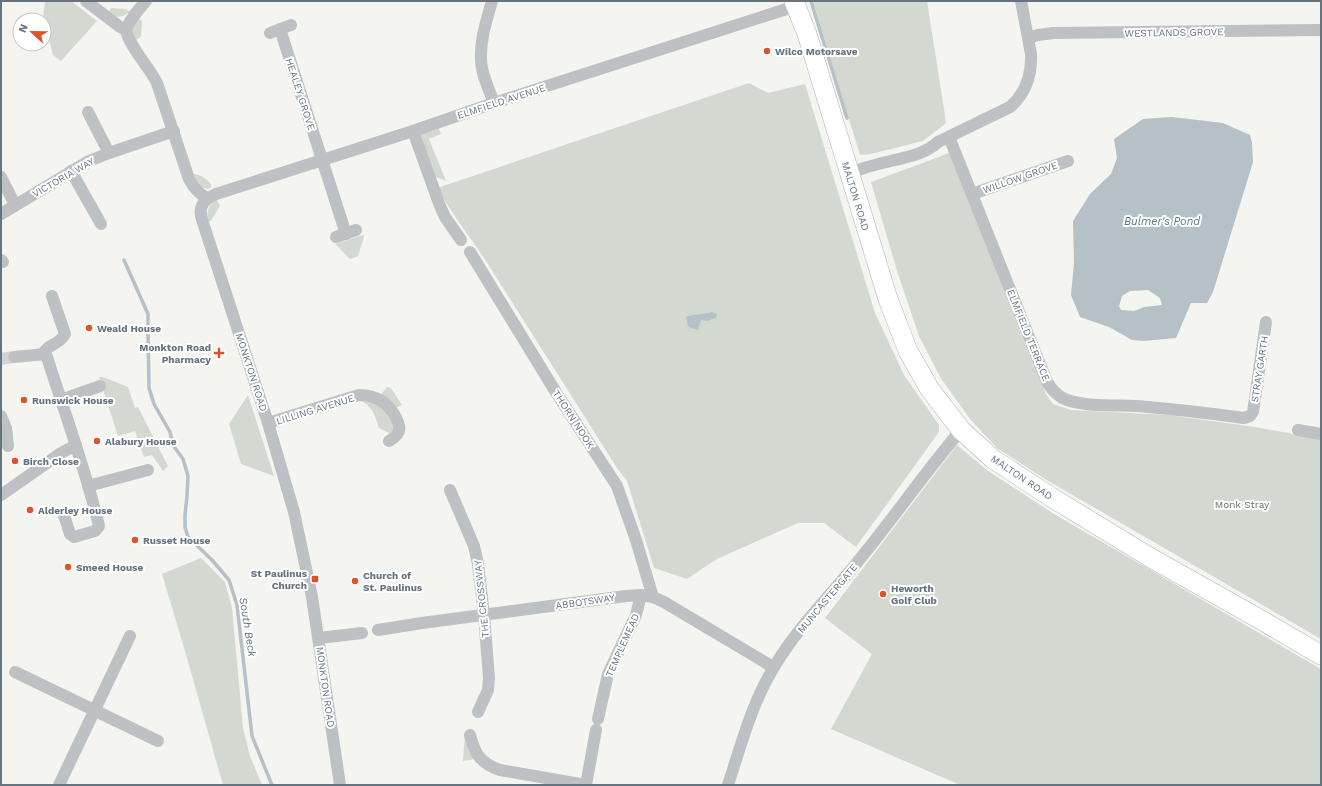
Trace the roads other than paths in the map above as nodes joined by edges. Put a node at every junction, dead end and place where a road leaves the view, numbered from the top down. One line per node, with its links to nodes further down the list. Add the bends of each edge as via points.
1 (86, 1): 7 (street)
2 (146, 1): 7 (street)
3 (492, 1): 10 (street, via 483,38 481,60)
4 (1021, 1): 9 (street)
5 (795, 4): 10 (street, ELMFIELD AVENUE); 19 (main road, MALTON ROAD, via 807,34)
6 (280, 29): 16 (street, HEALEY GROVE)
7 (126, 30): 12 (street, via 130,42 157,83)
8 (1321, 30): 9 (street, WESTLANDS GROVE, via 1053,33)
9 (1028, 38): 14 (street, via 1031,54 1030,74 1027,85 1017,101)
10 (494, 103): 13 (street, ELMFIELD AVENUE)
11 (88, 112): 15 (street)
12 (174, 131): 15 (street, VICTORIA WAY); 22 (street, via 194,188)
13 (413, 131): 16 (street, ELMFIELD AVENUE); 27 (street, via 440,206)
14 (950, 137): 19 (street, via 922,152 867,166); 21 (street, ELMFIELD TERRACE)
15 (109, 153): 18 (street, VICTORIA WAY)
16 (322, 160): 22 (street, ELMFIELD AVENUE); 26 (street, HEALEY GROVE)
17 (1068, 161): 21 (street, WILLOW GROVE)
18 (70, 172): 23 (street, VICTORIA WAY); 25 (street)
19 (849, 174): 38 (main road, MALTON ROAD, via 888,298 908,351 929,388)
20 (1, 177): 23 (street)
21 (972, 194): 36 (street, ELMFIELD TERRACE, via 1047,382 1059,396 1074,402 1090,404 1179,409 1244,418)
22 (207, 198): 37 (street, MONKTON ROAD, via 200,212)
23 (15, 205): 24 (street, VICTORIA WAY)
24 (1, 214)
25 (101, 224)
26 (346, 234)
27 (461, 240)
28 (470, 252): 50 (street, THORN NOOK, via 617,486)
29 (52, 296): 31 (street, via 65,334 62,340 48,346)
30 (1266, 322): 36 (street, STRAY GARTH)
31 (46, 354): 32 (street); 34 (street)
32 (14, 357)
33 (100, 386): 34 (street)
34 (61, 400): 42 (street)
35 (1, 416): 43 (street, via 6,428)
36 (1250, 416)
37 (268, 423): 41 (street, LILLING AVENUE, via 359,395 367,395 384,402 397,419 399,432); 55 (street, MONKTON ROAD, via 296,518)
38 (961, 430): 56 (main road, MALTON ROAD, via 993,459 1051,497 1151,558); 57 (street, MUNCASTERGATE, via 927,470 864,554 809,618)
39 (1298, 430): 40 (street)
40 (1321, 434)
41 (390, 441)
42 (76, 445): 45 (street); 47 (street)
43 (8, 446)
44 (148, 470): 45 (street)
45 (88, 486): 48 (street, via 99,526 95,531 74,537 70,534)
46 (450, 490): 51 (street, THE CROSSWAY, via 474,546)
47 (1, 495)
48 (64, 515)
49 (641, 595): 50 (street, ABBOTSWAY); 51 (street, ABBOTSWAY); 65 (street, TEMPLEMEAD, via 636,615 608,674)
50 (653, 597): 57 (street, ABBOTSWAY)
51 (484, 615): 52 (street, ABBOTSWAY); 60 (street, THE CROSSWAY, via 489,678 488,690)
52 (378, 630)
53 (362, 633): 55 (street)
54 (130, 636): 59 (street)
55 (319, 638): 64 (street, MONKTON ROAD)
56 (1321, 655)
57 (774, 667): 66 (street, MUNCASTERGATE, via 752,712)
58 (15, 672): 59 (street)
59 (95, 710): 62 (street); 63 (street)
60 (478, 712)
61 (470, 735): 65 (street, via 477,754 491,767)
62 (158, 741)
63 (59, 785)
64 (340, 785)
65 (586, 785)
66 (728, 785)

